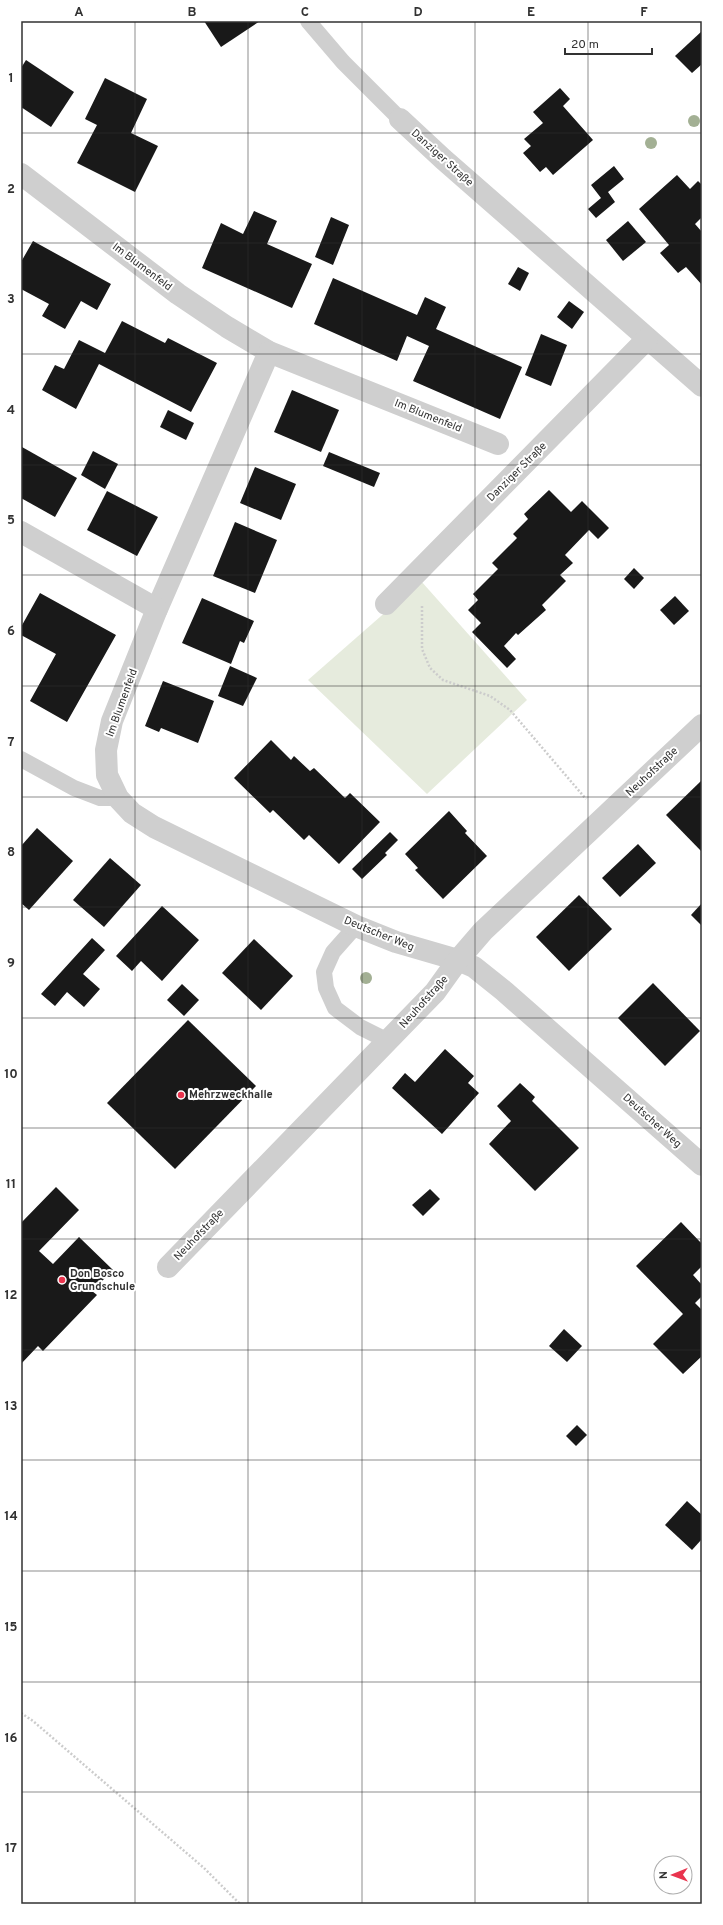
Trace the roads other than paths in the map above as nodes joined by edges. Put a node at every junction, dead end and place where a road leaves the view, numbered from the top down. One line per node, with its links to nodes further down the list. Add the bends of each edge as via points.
1 (308, 21): 2 (lane, via 343,62)
2 (400, 119): 4 (street, Danziger Straße)
3 (21, 174): 5 (street, Im Blumenfeld, via 178,294)
4 (647, 339): 6 (street, Danziger Straße); 9 (street, Danziger Straße)
5 (269, 352): 7 (street, Im Blumenfeld); 10 (street, Im Blumenfeld)
6 (702, 386)
7 (498, 444)
8 (21, 532): 10 (street)
9 (386, 604)
10 (157, 609): 13 (street, Im Blumenfeld, via 112,721 106,750 108,775)
11 (702, 725): 15 (street, Neuhofstraße, via 507,907)
12 (21, 759): 13 (lane, via 74,788 100,798)
13 (118, 798): 14 (street, Deutscher Weg, via 132,814 154,827)
14 (356, 926): 15 (street, Deutscher Weg, via 422,951); 16 (lane, via 333,952 324,972 326,988 335,1008 360,1027)
15 (458, 960): 16 (street, Neuhofstraße, via 435,992); 17 (street, Deutscher Weg, via 474,967 504,990)
16 (388, 1041): 18 (street, Neuhofstraße)
17 (702, 1166)
18 (168, 1267)

